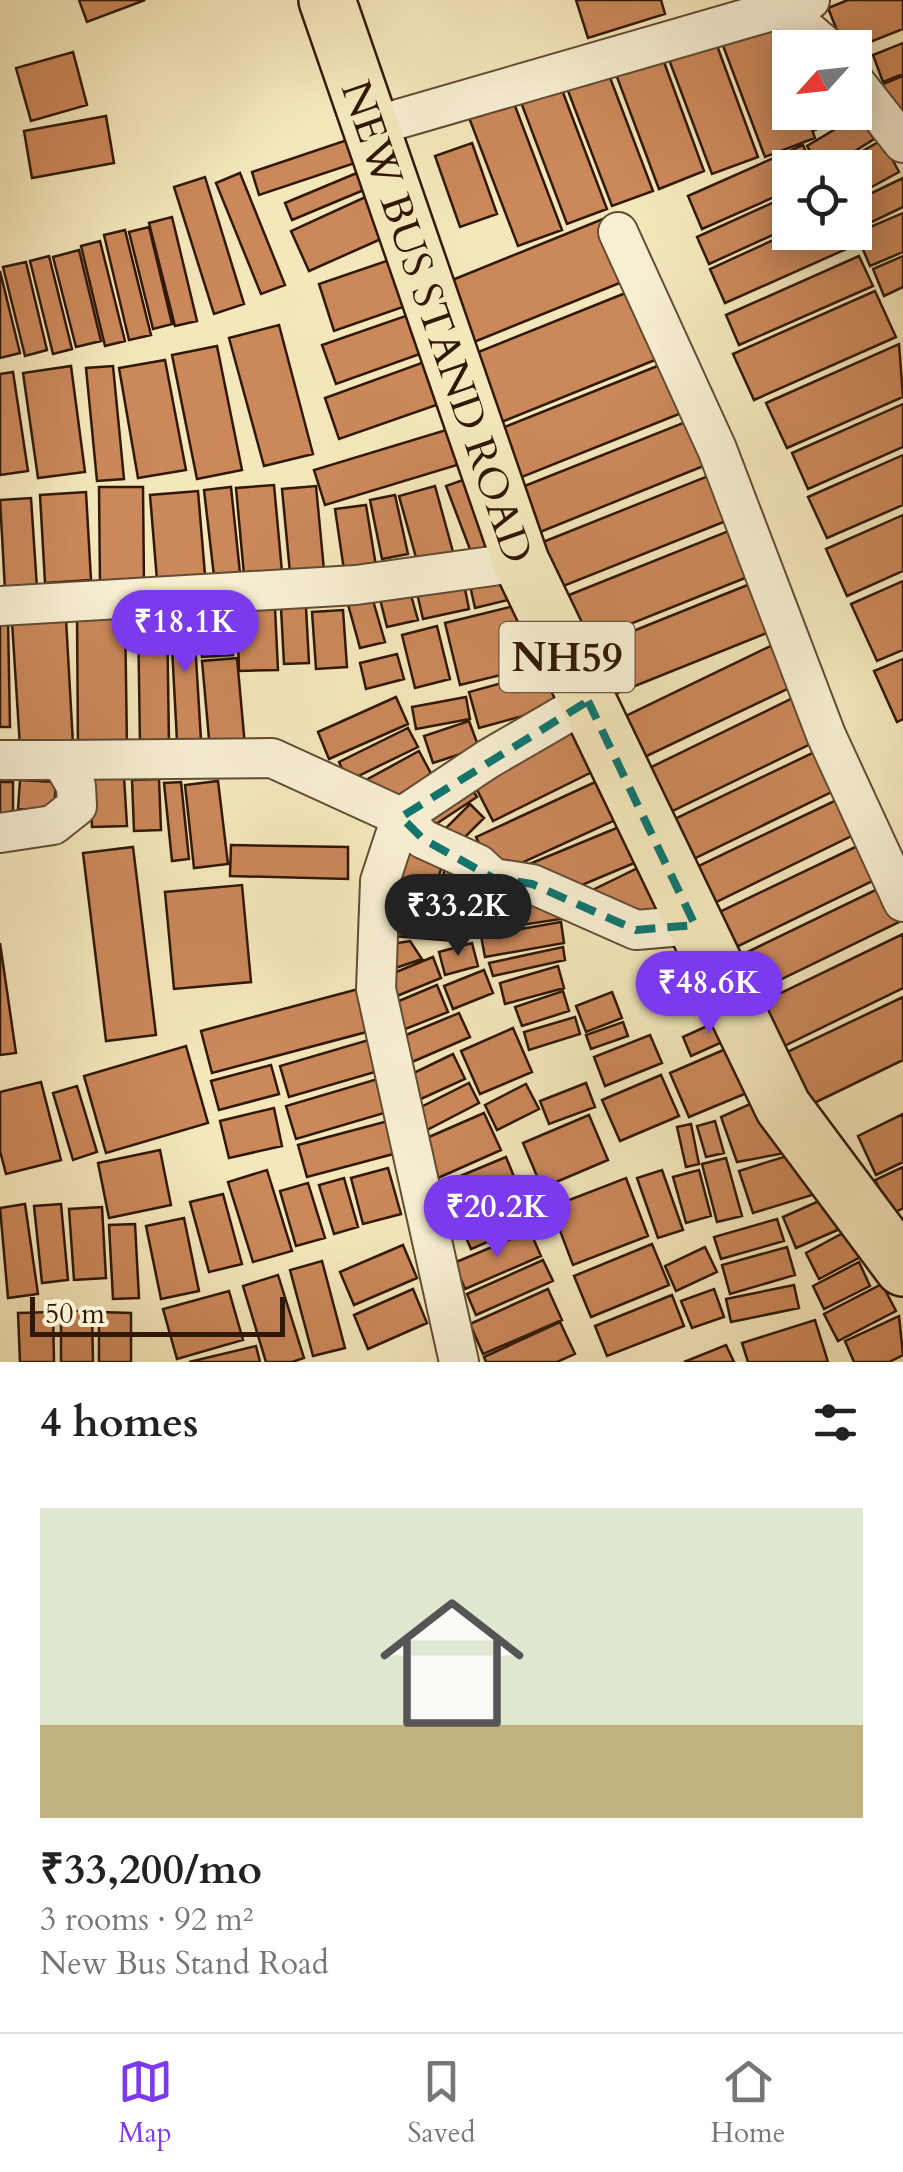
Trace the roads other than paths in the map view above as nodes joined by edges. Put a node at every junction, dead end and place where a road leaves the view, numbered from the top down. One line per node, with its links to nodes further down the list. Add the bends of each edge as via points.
1 (328, 0): 5 (highway, NEW BUS STAND ROAD / NH59)
2 (797, 5): 3 (street); 5 (street)
3 (815, 30)
4 (872, 104): 6 (street)
5 (370, 127): 8 (highway, NEW BUS STAND ROAD / NH59)
6 (903, 143)
7 (618, 232): 15 (street, via 717,449 826,734)
8 (521, 562): 9 (street, via 356,585); 10 (highway, NEW BUS STAND ROAD / NH59)
9 (0, 606)
10 (588, 701): 13 (street); 16 (highway, NEW BUS STAND ROAD / NH59)
11 (0, 760): 12 (street)
12 (61, 760): 13 (street, via 272,758); 14 (street, via 76,786 77,806 53,825)
13 (401, 817): 16 (street, via 423,840 478,864 493,878 532,884 636,930); 18 (street, via 380,881 376,990)
14 (0, 833)
15 (903, 902)
16 (696, 925): 17 (highway, NEW BUS STAND ROAD / NH59, via 783,1106)
17 (903, 1268)
18 (459, 1362)

